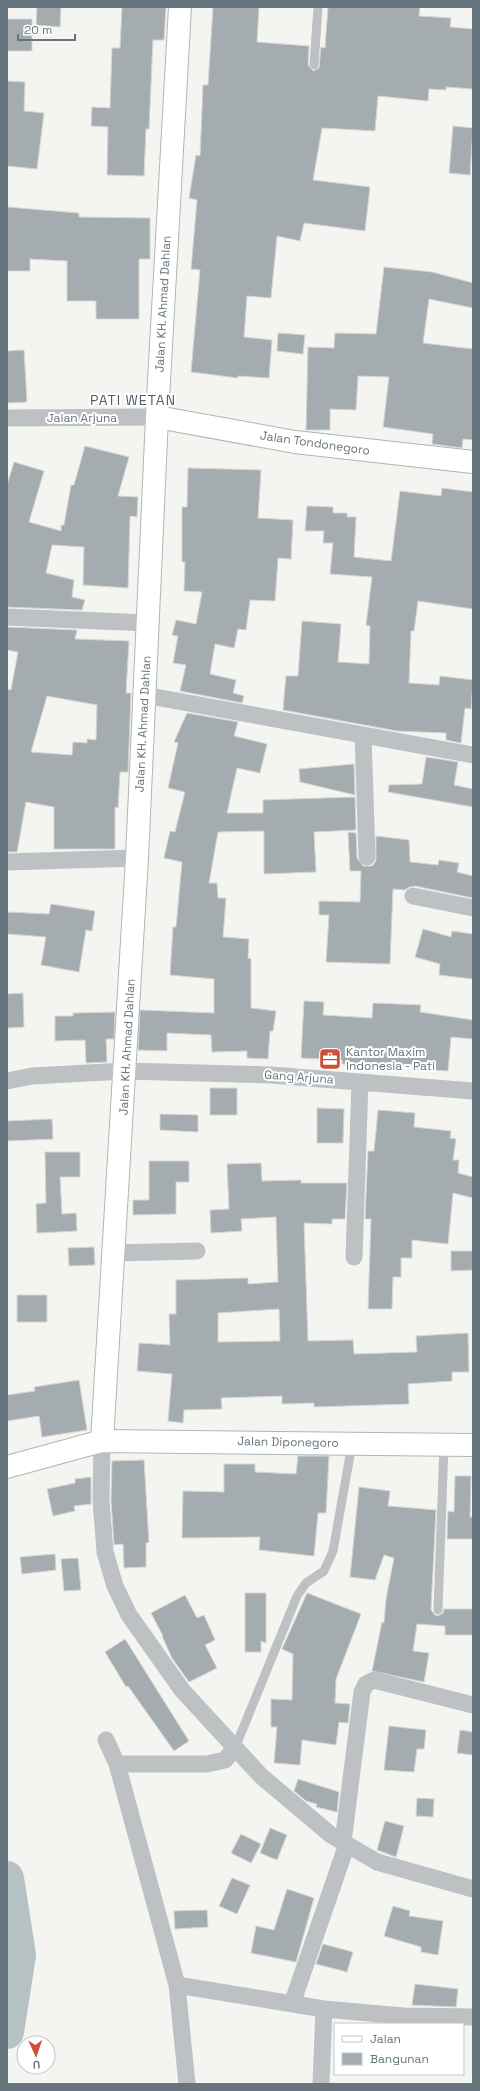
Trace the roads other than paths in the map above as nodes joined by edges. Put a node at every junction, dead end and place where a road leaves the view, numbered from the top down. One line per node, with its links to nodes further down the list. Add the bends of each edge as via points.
1 (180, 7): 5 (street, Jalan KH. Ahmad Dahlan)
2 (318, 7): 3 (lane)
3 (314, 65)
4 (7, 418): 5 (street, Jalan Arjuna)
5 (157, 418): 6 (street, Jalan Tondonegoro, via 295,442); 8 (street, Jalan KH. Ahmad Dahlan)
6 (473, 462)
7 (7, 618): 8 (street)
8 (148, 623): 9 (street, Jalan KH. Ahmad Dahlan)
9 (144, 695): 10 (street); 12 (street, Jalan KH. Ahmad Dahlan)
10 (363, 735): 11 (street); 13 (street)
11 (473, 755)
12 (137, 858): 14 (street); 17 (street, Jalan KH. Ahmad Dahlan)
13 (367, 858)
14 (7, 862)
15 (413, 896): 16 (street)
16 (473, 908)
17 (125, 1071): 18 (street, Gang Arjuna, via 32,1076); 19 (street, Gang Arjuna, via 271,1075); 22 (street, Jalan KH. Ahmad Dahlan)
18 (7, 1081)
19 (360, 1082): 20 (street, Gang Arjuna); 23 (street)
20 (473, 1091)
21 (197, 1251): 22 (street)
22 (114, 1254): 24 (street, Jalan KH. Ahmad Dahlan)
23 (354, 1257)
24 (102, 1441): 25 (street, Jalan Diponegoro); 28 (street, Jalan Diponegoro); 32 (street, via 101,1500 104,1552 115,1586 129,1615 182,1690)
25 (353, 1443): 26 (street, Jalan Diponegoro); 32 (lane, via 333,1551 324,1571 306,1583 297,1596)
26 (444, 1446): 27 (street, Jalan Diponegoro); 29 (lane)
27 (473, 1446)
28 (7, 1467)
29 (438, 1610)
30 (473, 1705): 34 (street, via 374,1680 366,1684 362,1692)
31 (106, 1740): 33 (street)
32 (236, 1748): 33 (street, via 225,1760 208,1764); 34 (street, via 261,1776 331,1835)
33 (117, 1764): 36 (street)
34 (345, 1843): 35 (street, via 377,1862); 37 (street)
35 (473, 1889)
36 (177, 1986): 37 (street); 40 (street)
37 (292, 2004): 38 (street)
38 (324, 2009): 39 (street, via 403,2016); 41 (street)
39 (473, 2017)
40 (187, 2084)
41 (320, 2084)

